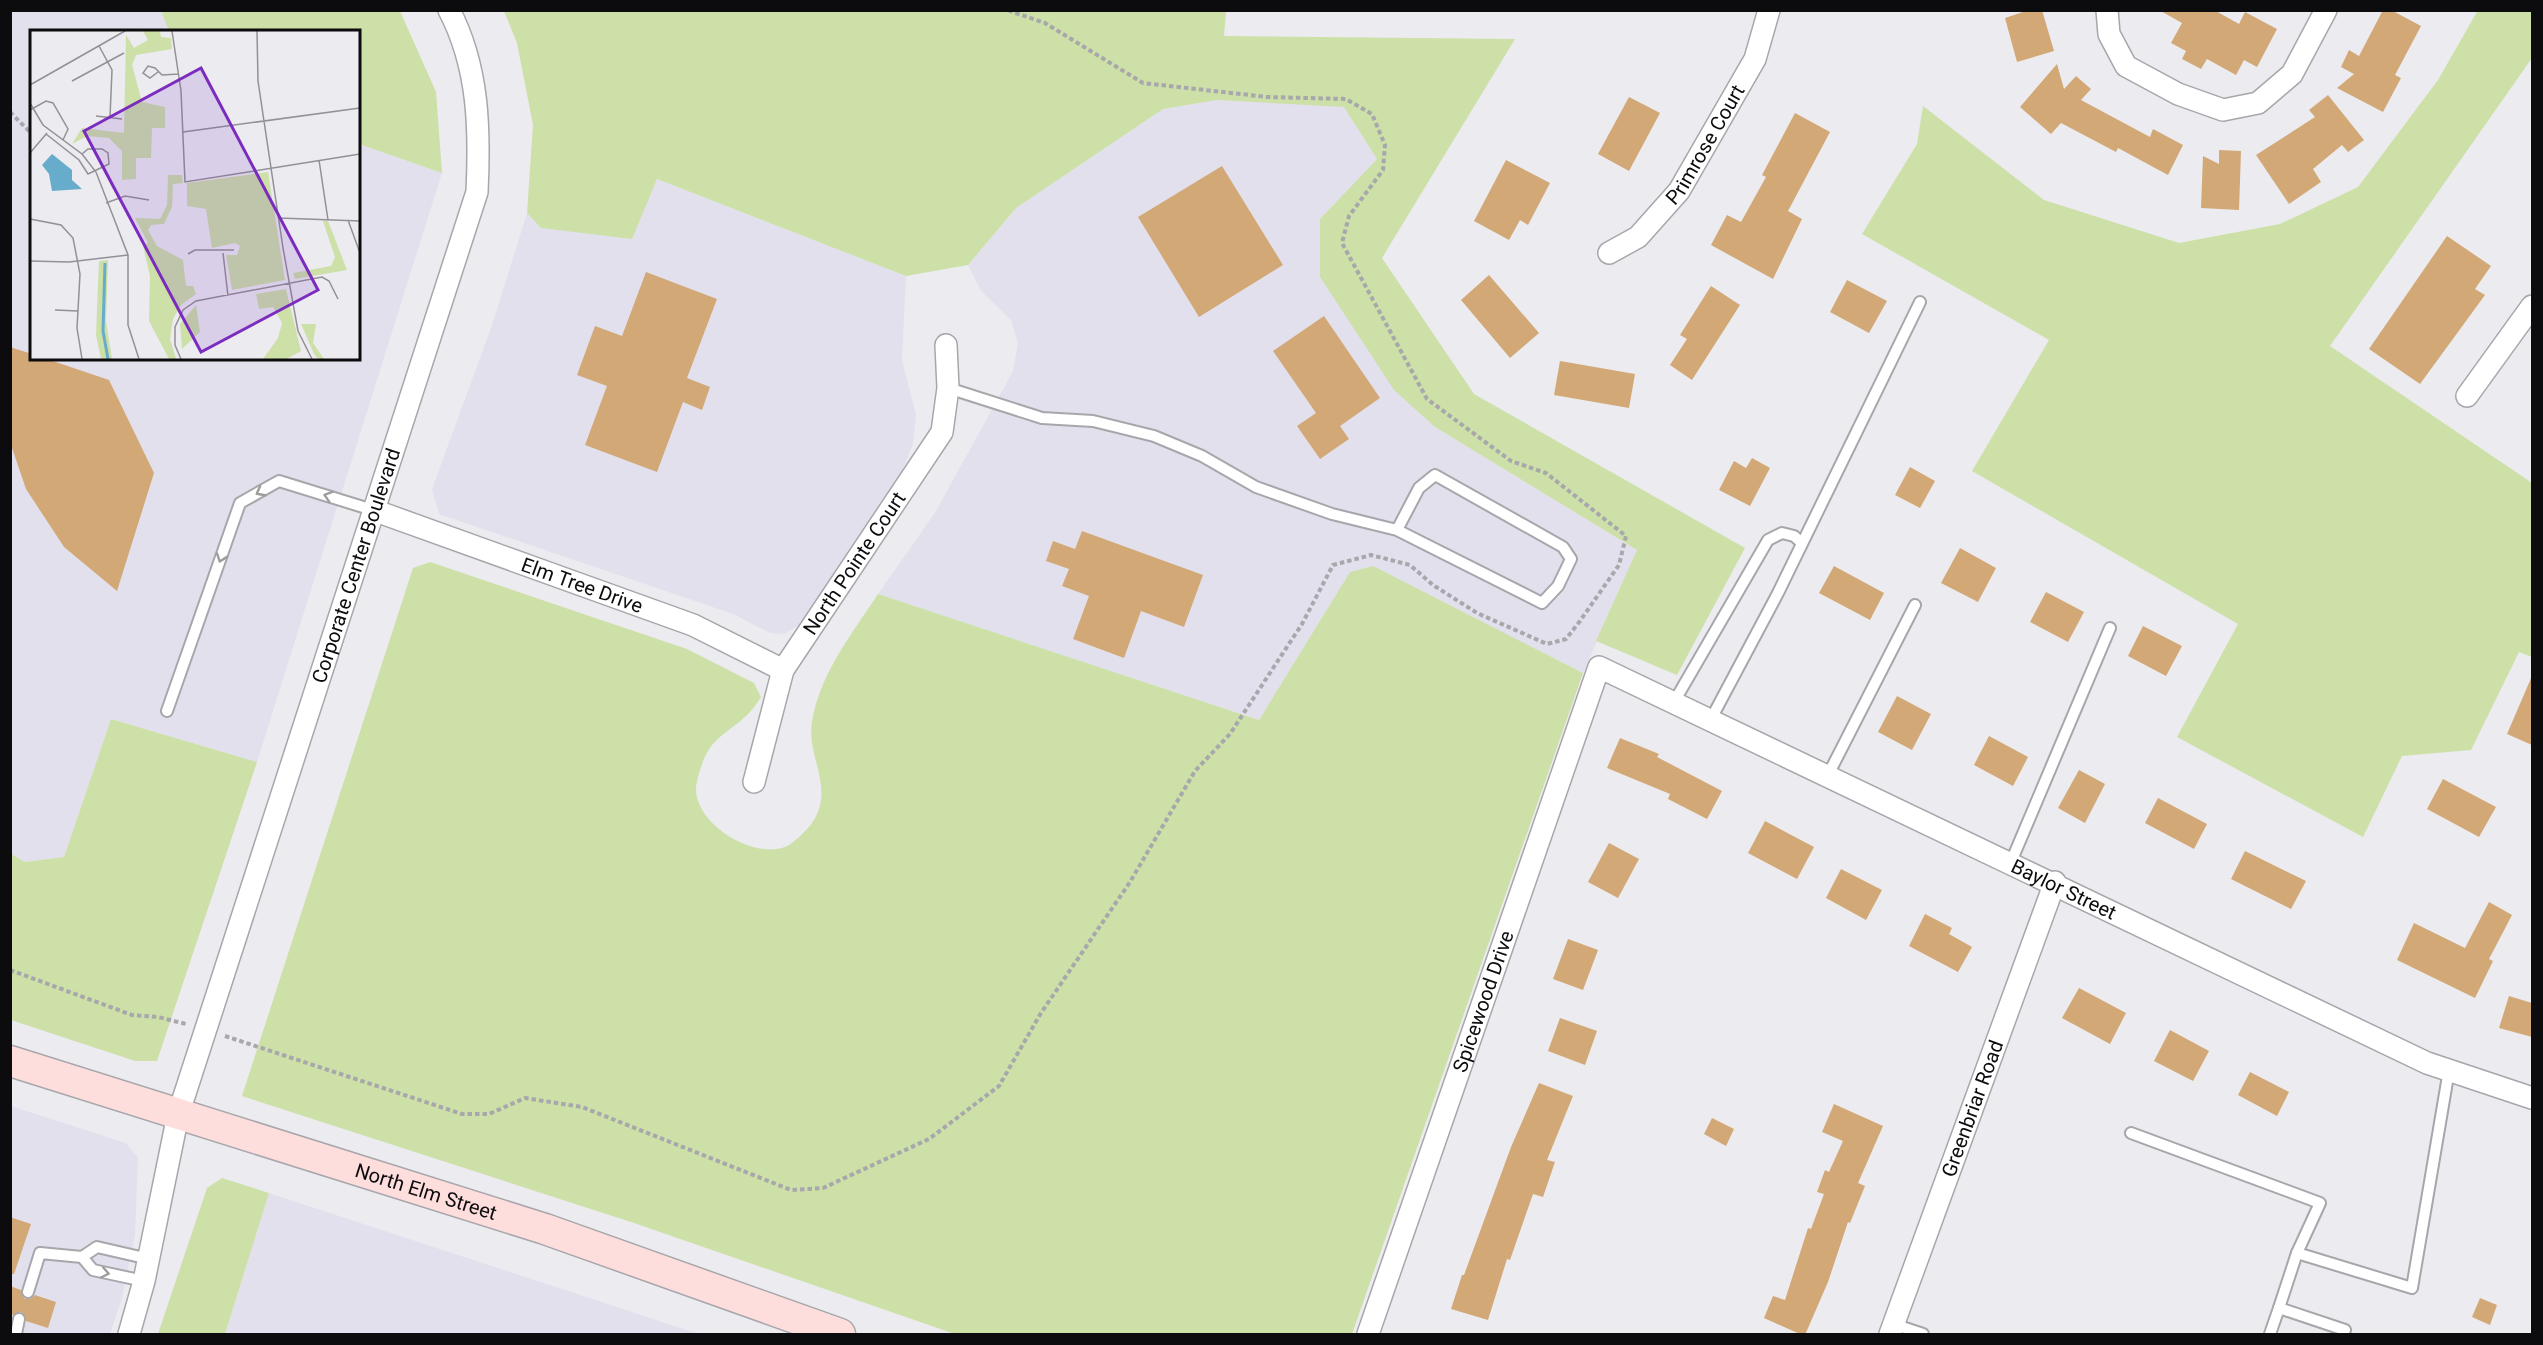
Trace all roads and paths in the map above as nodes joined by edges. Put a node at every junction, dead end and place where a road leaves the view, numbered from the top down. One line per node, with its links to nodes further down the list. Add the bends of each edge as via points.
1 (449, 10): 14 (street, Corporate Center Boulevard, via 461,33 476,98 477,192)
2 (1006, 10): 29 (path, via 1045,23 1143,83 1268,97 1346,99 1372,114 1385,145 1383,170 1348,216 1342,243 1427,399 1511,461 1546,473 1626,536 1619,565 1566,639 1547,644 1478,613 1433,585 1410,565 1371,555 1334,566 1302,624 1235,727 1195,771 1130,882 1041,1013 999,1086 929,1139 823,1188 791,1191 582,1107 525,1098 489,1114 462,1114)
3 (1769, 10): 8 (street, Primrose Court, via 1755,60 1679,191 1638,237)
4 (2107, 10): 5 (street, via 2109,34 2126,66 2178,93 2223,110 2258,103 2292,74)
5 (2326, 10)
6 (10, 112): 7 (path)
7 (30, 132)
8 (1609, 253)
9 (1920, 302): 16 (lane)
10 (2532, 306): 13 (street)
11 (946, 345): 12 (street, North Pointe Court)
12 (948, 388): 15 (lane, via 1042,418 1093,422 1154,436 1202,456 1256,487 1332,514); 20 (street, North Pointe Court, via 942,432)
13 (2467, 396)
14 (376, 511): 20 (street, Elm Tree Drive, via 693,625); 22 (lane, one-way to 22, via 279,481 240,503); 29 (street, Corporate Center Boulevard)
15 (1397, 530): 15 (lane, via 1542,603 1558,586 1571,559 1563,547 1435,475 1419,488)
16 (1802, 543): 21 (lane, via 1782,533 1768,540); 23 (lane)
17 (1915, 605): 24 (lane)
18 (2110, 628): 26 (lane)
19 (1599, 667): 21 (street, Baylor Street); 46 (street, Spicewood Drive)
20 (783, 670): 25 (street, North Pointe Court)
21 (1674, 702): 23 (street, Baylor Street)
22 (167, 711)
23 (1711, 719): 24 (street, Baylor Street)
24 (1828, 775): 26 (street, Baylor Street)
25 (754, 782)
26 (2011, 862): 27 (street, Baylor Street)
27 (2055, 882): 31 (street, Baylor Street, via 2427,1063); 42 (street, Greenbriar Road)
28 (10, 970): 29 (path, via 132,1015 158,1017)
29 (206, 1030): 33 (street, Corporate Center Boulevard)
30 (10, 1061): 33 (main road, North Elm Street)
31 (2449, 1070): 32 (street, Baylor Street); 35 (lane, via 2412,1288)
32 (2532, 1098)
33 (178, 1115): 37 (street, Corporate Center Boulevard); 43 (main road, North Elm Street, via 545,1229)
34 (2131, 1133): 35 (lane, via 2320,1203)
35 (2297, 1253): 40 (lane)
36 (81, 1257): 37 (lane, via 97,1247); 38 (lane, one-way to 38, via 93,1270); 39 (lane, via 40,1253)
37 (148, 1259): 38 (street, Corporate Center Boulevard)
38 (144, 1281): 45 (street, Corporate Center Boulevard)
39 (28, 1292)
40 (2279, 1308): 48 (lane); 49 (lane, via 2344,1330)
41 (19, 1318): 44 (lane)
42 (1891, 1329): 47 (lane)
43 (831, 1333)
44 (16, 1335)
45 (129, 1335)
46 (1368, 1335)
47 (1923, 1335)
48 (2270, 1335)
49 (2343, 1335)

